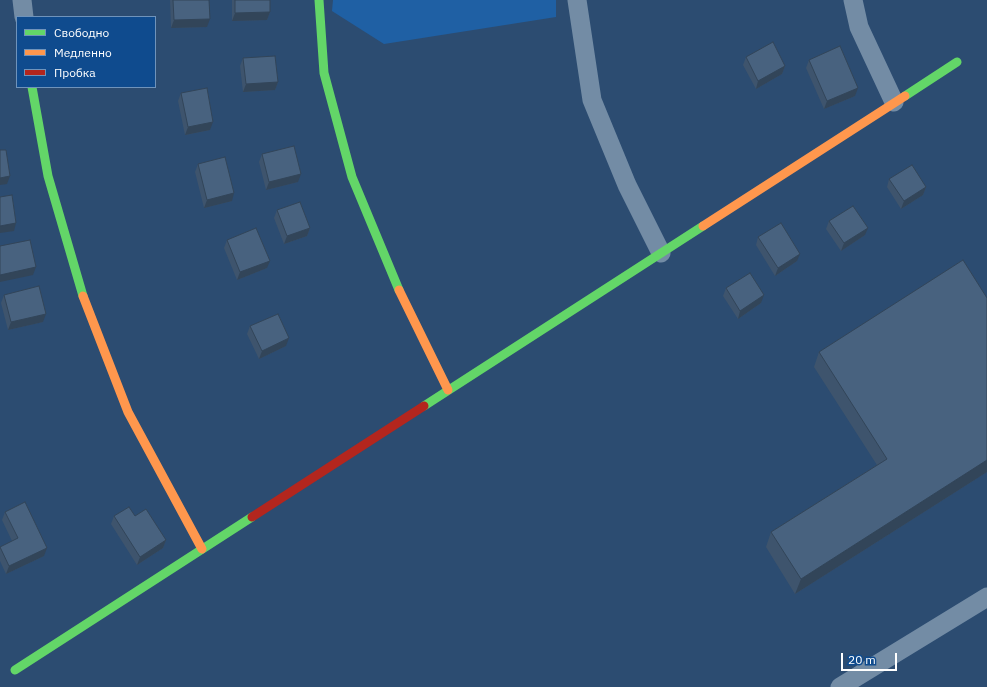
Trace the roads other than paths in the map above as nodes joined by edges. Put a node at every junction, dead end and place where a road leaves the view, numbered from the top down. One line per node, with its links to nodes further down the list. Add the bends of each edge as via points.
1 (22, 0): 5 (street)
2 (319, 0): 10 (street, via 324,73 352,177 394,280)
3 (577, 0): 9 (street, via 592,100 627,185)
4 (853, 0): 8 (street, via 859,27)
5 (24, 16)
6 (956, 62): 8 (street)
7 (32, 88): 11 (street, via 48,176 86,306 128,412)
8 (894, 102): 9 (street)
9 (661, 253): 10 (street)
10 (448, 390): 11 (street)
11 (202, 549): 13 (street)
12 (987, 597): 14 (street)
13 (15, 670)
14 (840, 687)

